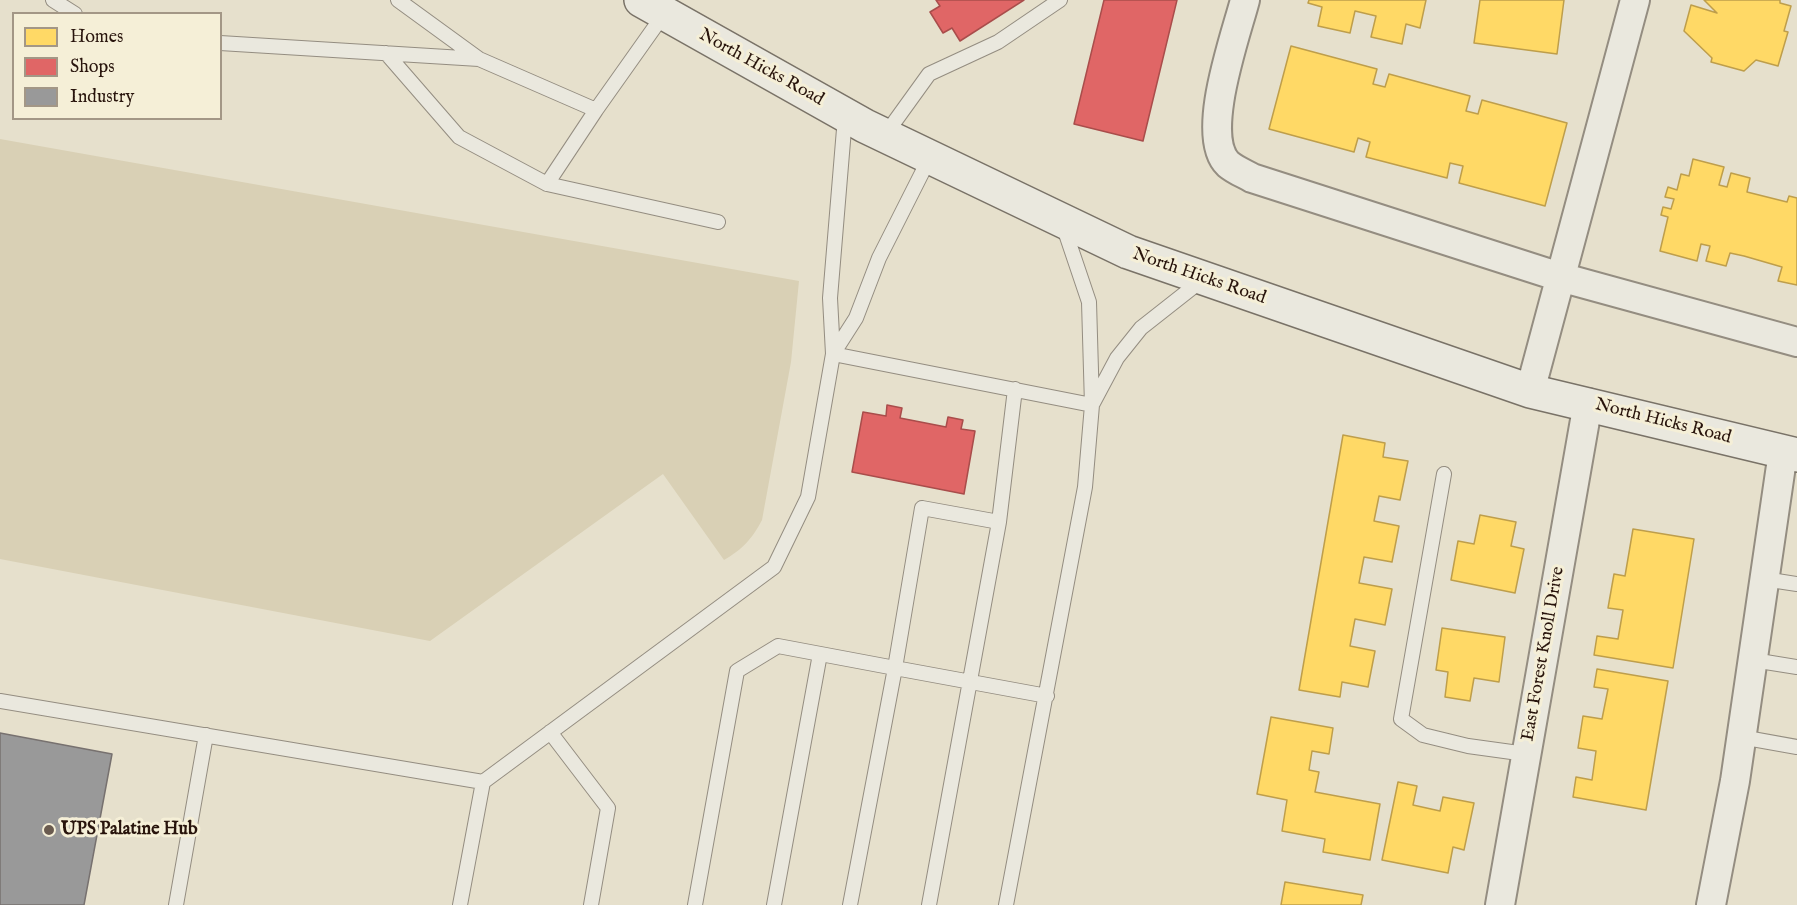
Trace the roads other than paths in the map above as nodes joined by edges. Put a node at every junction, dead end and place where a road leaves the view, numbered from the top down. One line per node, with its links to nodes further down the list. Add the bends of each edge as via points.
1 (53, 0): 7 (lane)
2 (398, 0): 10 (lane)
3 (1060, 0): 13 (lane, via 998,42 929,74)
4 (1245, 0): 18 (street, via 1216,110 1219,145 1227,164 1252,178)
5 (1635, 0): 18 (street)
6 (653, 7): 11 (lane); 12 (main road, North Hicks Road)
7 (72, 12)
8 (222, 43): 9 (lane)
9 (386, 54): 10 (lane); 15 (lane, via 459,136)
10 (479, 59): 11 (lane)
11 (596, 110): 15 (lane)
12 (845, 115): 13 (main road, North Hicks Road); 21 (lane, via 830,298)
13 (885, 135): 14 (main road, North Hicks Road)
14 (930, 157): 16 (main road, North Hicks Road); 21 (lane, via 879,258 856,318)
15 (547, 184): 17 (lane)
16 (1061, 220): 19 (main road, North Hicks Road, via 1128,252); 25 (lane, via 1089,302)
17 (718, 222)
18 (1560, 277): 20 (street); 23 (street)
19 (1204, 279): 23 (main road, North Hicks Road); 25 (lane, via 1141,328 1117,358)
20 (1797, 342)
21 (833, 354): 22 (lane); 38 (lane, via 808,497 774,567)
22 (1015, 389): 25 (lane); 28 (lane)
23 (1530, 392): 24 (main road, North Hicks Road)
24 (1588, 404): 26 (main road, North Hicks Road); 42 (street, East Forest Knoll Drive)
25 (1092, 405): 36 (lane, via 1085,487)
26 (1790, 453): 29 (street)
27 (1444, 474): 42 (lane, via 1401,718 1423,735)
28 (999, 522): 34 (lane, via 922,507); 35 (lane)
29 (1764, 579): 30 (lane); 32 (street)
30 (1797, 584)
31 (820, 654): 34 (lane); 47 (lane, via 778,646 737,670); 48 (lane)
32 (1753, 660): 33 (lane); 40 (street)
33 (1797, 667)
34 (895, 668): 35 (lane); 49 (lane)
35 (970, 682): 36 (lane); 50 (lane)
36 (1047, 696): 51 (lane)
37 (0, 701): 39 (lane)
38 (550, 732): 43 (lane); 46 (lane, via 608,808)
39 (206, 735): 43 (lane); 44 (lane)
40 (1741, 737): 41 (lane); 53 (street)
41 (1797, 747)
42 (1526, 754): 52 (street, East Forest Knoll Drive)
43 (483, 782): 45 (lane)
44 (176, 905)
45 (460, 905)
46 (591, 905)
47 (694, 905)
48 (774, 905)
49 (850, 905)
50 (929, 905)
51 (1006, 905)
52 (1500, 905)
53 (1711, 905)

